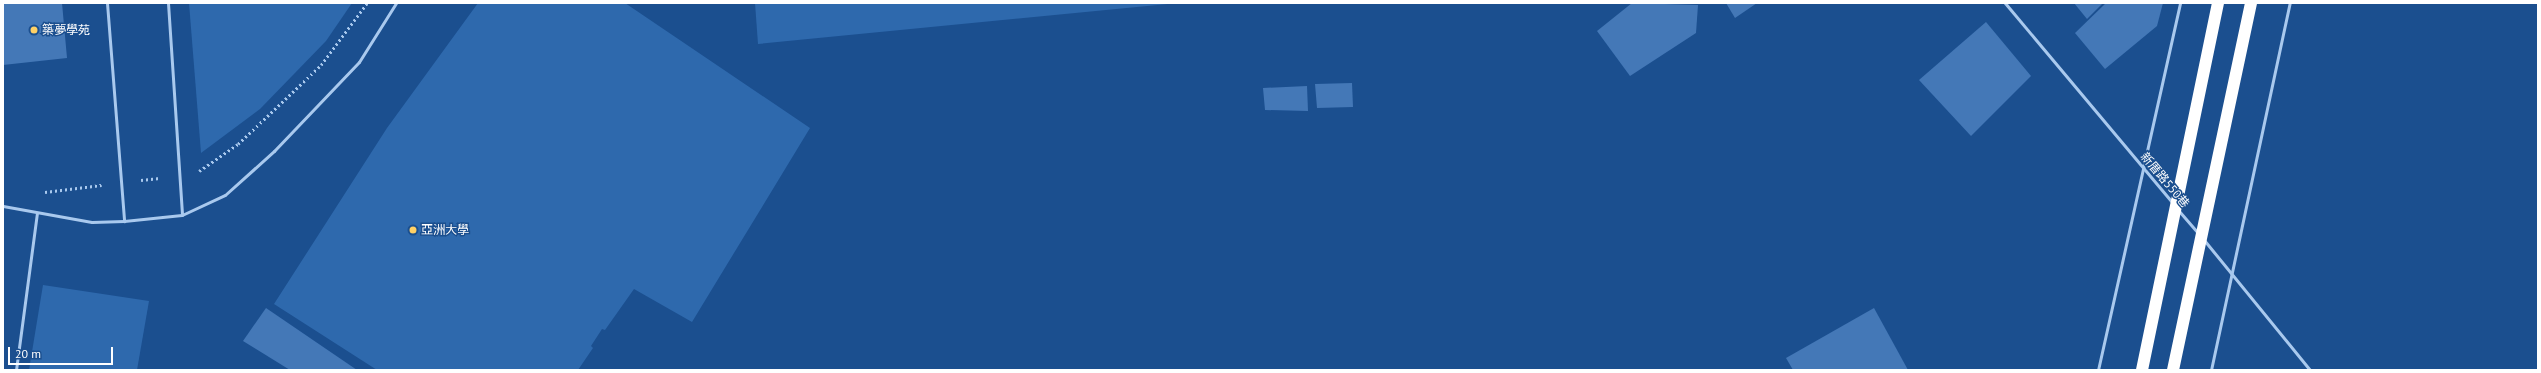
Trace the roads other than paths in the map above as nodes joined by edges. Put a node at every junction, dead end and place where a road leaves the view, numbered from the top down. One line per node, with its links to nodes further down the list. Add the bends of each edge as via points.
1 (107, 3): 13 (lane)
2 (168, 3): 12 (lane)
3 (396, 3): 12 (lane, via 358,62 274,151 224,195)
4 (2005, 3): 9 (lane, 新厝路550巷)
5 (2180, 3): 9 (lane)
6 (2218, 3): 17 (highway)
7 (2251, 3): 18 (highway)
8 (2290, 3): 14 (lane)
9 (2144, 168): 14 (lane, 新厝路550巷); 16 (lane)
10 (3, 206): 11 (lane)
11 (37, 213): 13 (lane, via 92,222); 15 (lane)
12 (182, 215): 13 (lane)
13 (124, 221)
14 (2232, 274): 19 (lane); 20 (lane, 新厝路550巷)
15 (16, 370)
16 (2098, 370)
17 (2142, 370)
18 (2173, 370)
19 (2211, 370)
20 (2310, 370)

